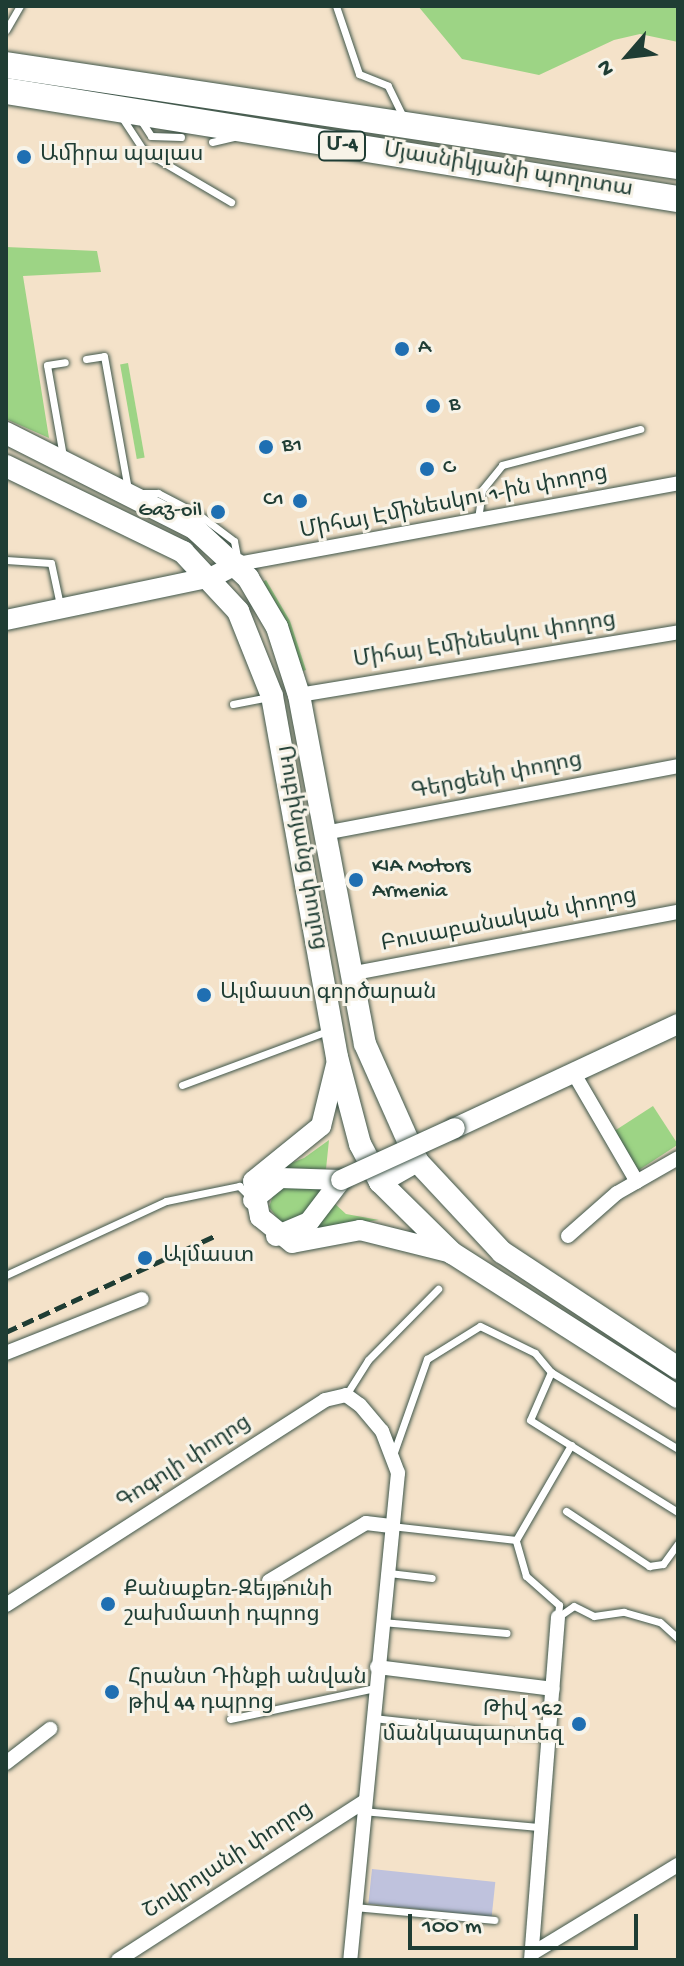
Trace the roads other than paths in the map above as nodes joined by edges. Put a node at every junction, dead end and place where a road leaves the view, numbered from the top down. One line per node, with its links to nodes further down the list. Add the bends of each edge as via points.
1 (20, 6): 3 (lane)
2 (336, 6): 7 (lane, via 359,74 388,86)
3 (6, 30)
4 (6, 65): 7 (highway, Մյասնիկյանի պողոտա / Մ-4)
5 (6, 91): 6 (highway, Մյասնիկյանի պողոտա / Մ-4)
6 (127, 112): 8 (highway, Մյասնիկյանի պողոտա / Մ-4); 9 (lane, via 151,136); 13 (lane, via 144,151)
7 (406, 122): 11 (highway, Մյասնիկյանի պողոտա / Մ-4)
8 (247, 130): 10 (lane); 12 (highway, Մյասնիկյանի պողոտա / Մ-4)
9 (181, 137)
10 (212, 142)
11 (678, 166)
12 (678, 199)
13 (231, 202)
14 (86, 359): 21 (lane, via 104,356)
15 (65, 362): 18 (lane, via 47,365)
16 (640, 429): 22 (lane, via 502,465 482,490)
17 (6, 433): 18 (main road, Ռուբինյանց փողոց)
18 (64, 461): 21 (main road, Ռուբինյանց փողոց)
19 (6, 466): 25 (main road, Ռուբինյանց փողոց, via 183,552)
20 (678, 483): 22 (street, Միհայ Էմինեսկու 1-ին փողոց)
21 (129, 493): 24 (main road, Ռուբինյանց փողոց, via 194,520)
22 (478, 519): 24 (street, Միհայ Էմինեսկու 1-ին փողոց)
23 (6, 560): 26 (lane, via 51,563)
24 (238, 564): 25 (street); 29 (main road, Ռուբինյանց փողոց, via 277,627)
25 (212, 577): 26 (street); 30 (main road, Ռուբինյանց փողոց, via 238,611)
26 (60, 606): 27 (street)
27 (6, 620)
28 (678, 632): 29 (street, Միհայ Էմինեսկու փողոց)
29 (299, 695): 33 (main road, Ռուբինյանց փողոց)
30 (272, 696): 31 (lane); 37 (main road, Ռուբինյանց փողոց)
31 (233, 704)
32 (678, 766): 33 (street, Գերցենի փողոց)
33 (324, 833): 35 (main road, Ռուբինյանց փողոց)
34 (678, 912): 35 (street, Բուսաբանական փողոց)
35 (349, 974): 41 (main road, Ռուբինյանց փողոց, via 365,1044)
36 (678, 1024): 39 (street)
37 (333, 1029): 38 (main road, Ռուբինյանց փողոց); 40 (lane)
38 (337, 1057): 42 (main road, Ռուբինյանց փողոց); 48 (street, via 321,1126 257,1173)
39 (573, 1072): 45 (street, bridge); 47 (street)
40 (182, 1085)
41 (398, 1119): 42 (main road, via 381,1121); 44 (main road, Ռուբինյանց փողոց)
42 (359, 1138): 46 (main road, Ռուբինյանց փողոց)
43 (678, 1158): 47 (street)
44 (417, 1161): 46 (main road); 56 (main road, Ռուբինյանց փողոց, via 509,1258)
45 (341, 1180): 48 (street, via 280,1178); 49 (street, via 309,1222)
46 (380, 1182): 51 (main road, Ռուբինյանց փողոց)
47 (637, 1182): 50 (street)
48 (253, 1200): 49 (street); 52 (lane, via 239,1186 166,1201)
49 (276, 1236): 51 (street, via 313,1243 360,1230)
50 (568, 1236)
51 (452, 1253): 59 (main road, Ռուբինյանց փողոց)
52 (6, 1275)
53 (438, 1289): 58 (lane, via 368,1360)
54 (142, 1299): 55 (street)
55 (6, 1353)
56 (678, 1368)
57 (551, 1372): 60 (lane, via 530,1420); 61 (lane); 62 (lane, via 535,1353 480,1326 427,1359 401,1416)
58 (346, 1395): 62 (street, via 382,1431); 71 (street, Գոգոլի փողոց, via 325,1400)
59 (678, 1397)
60 (571, 1445): 64 (lane); 66 (lane)
61 (678, 1449)
62 (394, 1455): 65 (street)
63 (566, 1511): 67 (lane, via 649,1566 663,1564)
64 (678, 1512)
65 (391, 1526): 66 (lane); 68 (street); 70 (street, via 366,1523)
66 (516, 1540): 72 (lane, via 526,1576 559,1605)
67 (678, 1543)
68 (386, 1573): 69 (lane); 73 (street)
69 (432, 1578)
70 (269, 1581)
71 (6, 1605)
72 (558, 1617): 75 (lane, via 574,1606 594,1616 624,1612 660,1622); 78 (street)
73 (382, 1622): 74 (lane); 76 (street)
74 (507, 1633)
75 (678, 1638)
76 (377, 1667): 77 (street); 78 (street)
77 (375, 1688): 79 (street); 80 (lane)
78 (553, 1689): 82 (street)
79 (371, 1718): 82 (lane); 84 (street)
80 (230, 1719)
81 (50, 1729): 83 (street)
82 (549, 1737): 85 (street)
83 (6, 1763)
84 (363, 1806): 85 (lane); 87 (street); 90 (street, Շովրոյանի փողոց)
85 (540, 1827): 89 (street)
86 (678, 1865): 89 (street)
87 (355, 1907): 88 (lane); 91 (street)
88 (494, 1920)
89 (532, 1956)
90 (118, 1960)
91 (350, 1960)

